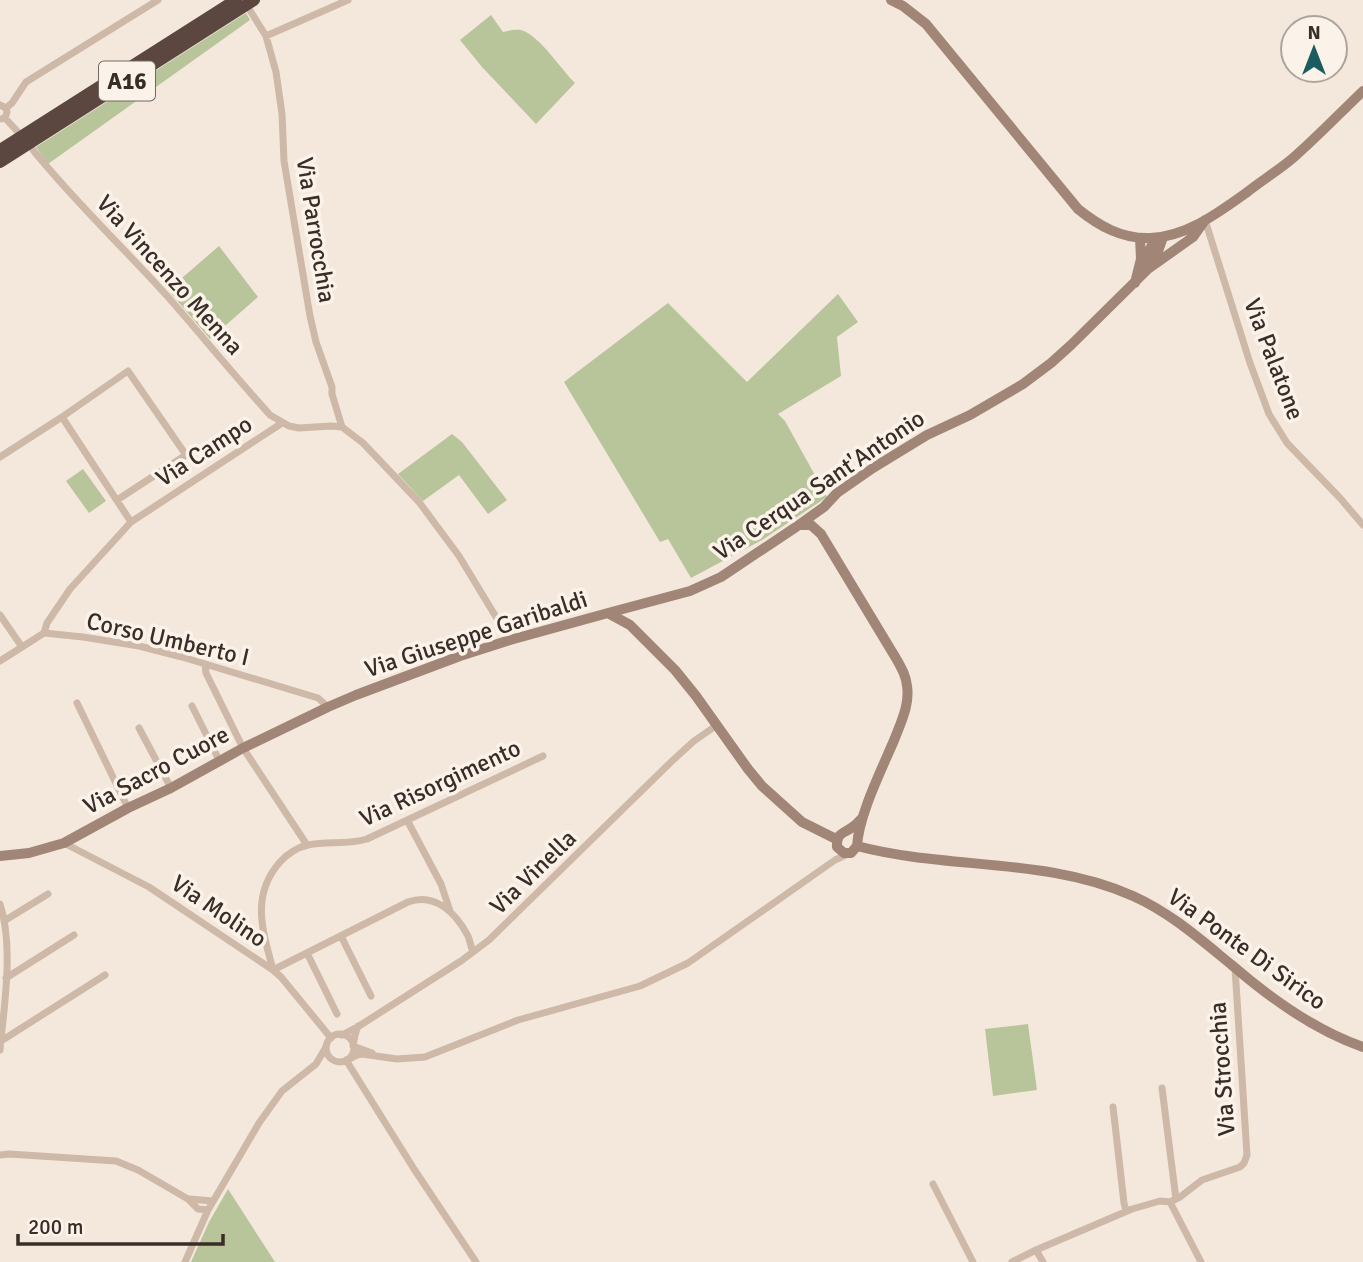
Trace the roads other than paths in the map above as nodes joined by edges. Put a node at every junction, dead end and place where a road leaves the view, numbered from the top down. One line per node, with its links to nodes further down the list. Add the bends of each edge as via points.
1 (158, 0): 9 (street, via 26,82 12,103)
2 (236, 0): 12 (highway, A16)
3 (244, 0): 7 (street, Via Parrocchia)
4 (254, 0): 14 (highway, A16)
5 (348, 0): 7 (street)
6 (891, 0): 16 (street, via 926,24 1078,208 1102,227)
7 (266, 36): 21 (street, Via Parrocchia, via 276,72 284,161 310,316)
8 (1363, 91): 15 (street, via 1292,159)
9 (3, 106): 10 (street, via 7,112)
10 (2, 118): 11 (street)
11 (17, 131)
12 (0, 150)
13 (33, 150): 20 (street, Via Vincenzo Menna)
14 (0, 162)
15 (1205, 220): 17 (street); 18 (street, via 1192,237); 26 (street, Via Palatone, via 1269,414 1287,443)
16 (1140, 238): 17 (street); 18 (street, Via Cerqua Sant'Antonio)
17 (1158, 238): 18 (street, Via Cerqua Sant'Antonio)
18 (1143, 270): 24 (street, Via Cerqua Sant'Antonio, via 1135,284 1051,363 1023,384 873,468 837,493)
19 (62, 417): 22 (street); 23 (street); 23 (street, Via Campo, via 128,371 186,455)
20 (282, 423): 21 (street, Via Campo, via 299,428); 25 (street, Via Campo)
21 (342, 427): 30 (street, via 419,502 459,556)
22 (0, 457)
23 (117, 500): 25 (street)
24 (811, 521): 27 (street, Via Cerqua Sant'Antonio, via 721,577 690,591); 44 (street, via 897,660 908,687 902,720)
25 (131, 522): 29 (street, Via Campo, via 70,589)
26 (1363, 525)
27 (608, 613): 30 (street, Via Giuseppe Garibaldi); 37 (street, Via Giuseppe Garibaldi, via 630,625 652,646)
28 (0, 615): 31 (street)
29 (44, 633): 31 (street); 33 (street, Corso Umberto I, via 139,646)
30 (510, 640): 36 (street, Via Giuseppe Garibaldi)
31 (22, 647): 32 (street)
32 (0, 661)
33 (205, 664): 36 (street, Corso Umberto I, via 318,698); 39 (street)
34 (77, 704): 43 (street)
35 (191, 706): 41 (street)
36 (328, 707): 39 (street, Via Sacro Cuore)
37 (717, 725): 46 (street, Via Giuseppe Garibaldi, via 748,769 781,803 803,822); 60 (street, Via Vinella, via 672,761)
38 (139, 728): 42 (street)
39 (243, 748): 41 (street, Via Sacro Cuore); 49 (street)
40 (543, 756): 45 (street, Via Risorgimento)
41 (220, 762): 42 (street, Via Sacro Cuore)
42 (171, 788): 43 (street, Via Sacro Cuore)
43 (128, 808): 48 (street, Via Sacro Cuore)
44 (862, 818): 46 (street); 47 (street)
45 (407, 820): 49 (street, Via Risorgimento, via 356,842); 55 (street)
46 (839, 840): 47 (street, Via Ponte Di Sirico, via 850,833); 50 (street, via 841,852); 52 (street)
47 (857, 842): 50 (street); 63 (street, Via Ponte Di Sirico, via 892,854 1017,867 1111,887 1169,915)
48 (64, 843): 51 (street, Via Sacro Cuore); 64 (street, Via Molino, via 149,887)
49 (307, 845): 64 (street, Via Risorgimento, via 285,857 264,887 262,923)
50 (848, 854): 52 (street)
51 (0, 856)
52 (828, 865): 77 (street, via 688,963 640,986 527,1017 425,1057)
53 (48, 894): 56 (street)
54 (0, 905): 56 (street)
55 (451, 912): 58 (street, via 431,900 416,899); 59 (street)
56 (4, 921): 66 (street)
57 (74, 936): 66 (street)
58 (341, 936): 62 (street); 67 (street)
59 (467, 936): 60 (street); 61 (street)
60 (484, 945): 61 (street, Via Vinella)
61 (473, 952): 69 (street, Via Vinella)
62 (307, 953): 64 (street); 68 (street)
63 (1234, 968): 75 (street, Via Ponte Di Sirico, via 1319,1028); 86 (street, Via Strocchia, via 1246,1158 1240,1167 1202,1180)
64 (273, 970): 71 (street, Via Molino)
65 (105, 975): 72 (street)
66 (6, 978): 72 (street)
67 (371, 996)
68 (337, 1014)
69 (359, 1026): 70 (street, Via Vinella); 73 (street)
70 (342, 1035): 71 (street); 73 (street)
71 (331, 1038): 74 (street)
72 (1, 1041): 76 (street)
73 (354, 1046): 77 (street); 78 (street)
74 (326, 1047): 79 (street, via 328,1056); 80 (street)
75 (1363, 1048)
76 (0, 1050)
77 (383, 1057): 78 (street, via 362,1054)
78 (348, 1059): 79 (street); 93 (street)
79 (336, 1061): 80 (street)
80 (311, 1068): 85 (street, via 282,1091)
81 (1162, 1088): 86 (street)
82 (1113, 1107): 89 (street)
83 (0, 1152): 87 (street, via 116,1161)
84 (933, 1184): 94 (street)
85 (213, 1201): 87 (street); 88 (street)
86 (1173, 1201): 89 (street, Via Strocchia); 97 (street)
87 (191, 1202): 88 (street); 90 (street)
88 (208, 1210): 90 (street)
89 (1126, 1211): 91 (street, Via Strocchia)
90 (200, 1229): 92 (street)
91 (1036, 1250): 95 (street, Via Strocchia); 96 (street)
92 (186, 1262)
93 (476, 1262)
94 (973, 1262)
95 (1012, 1262)
96 (1043, 1262)
97 (1201, 1262)

